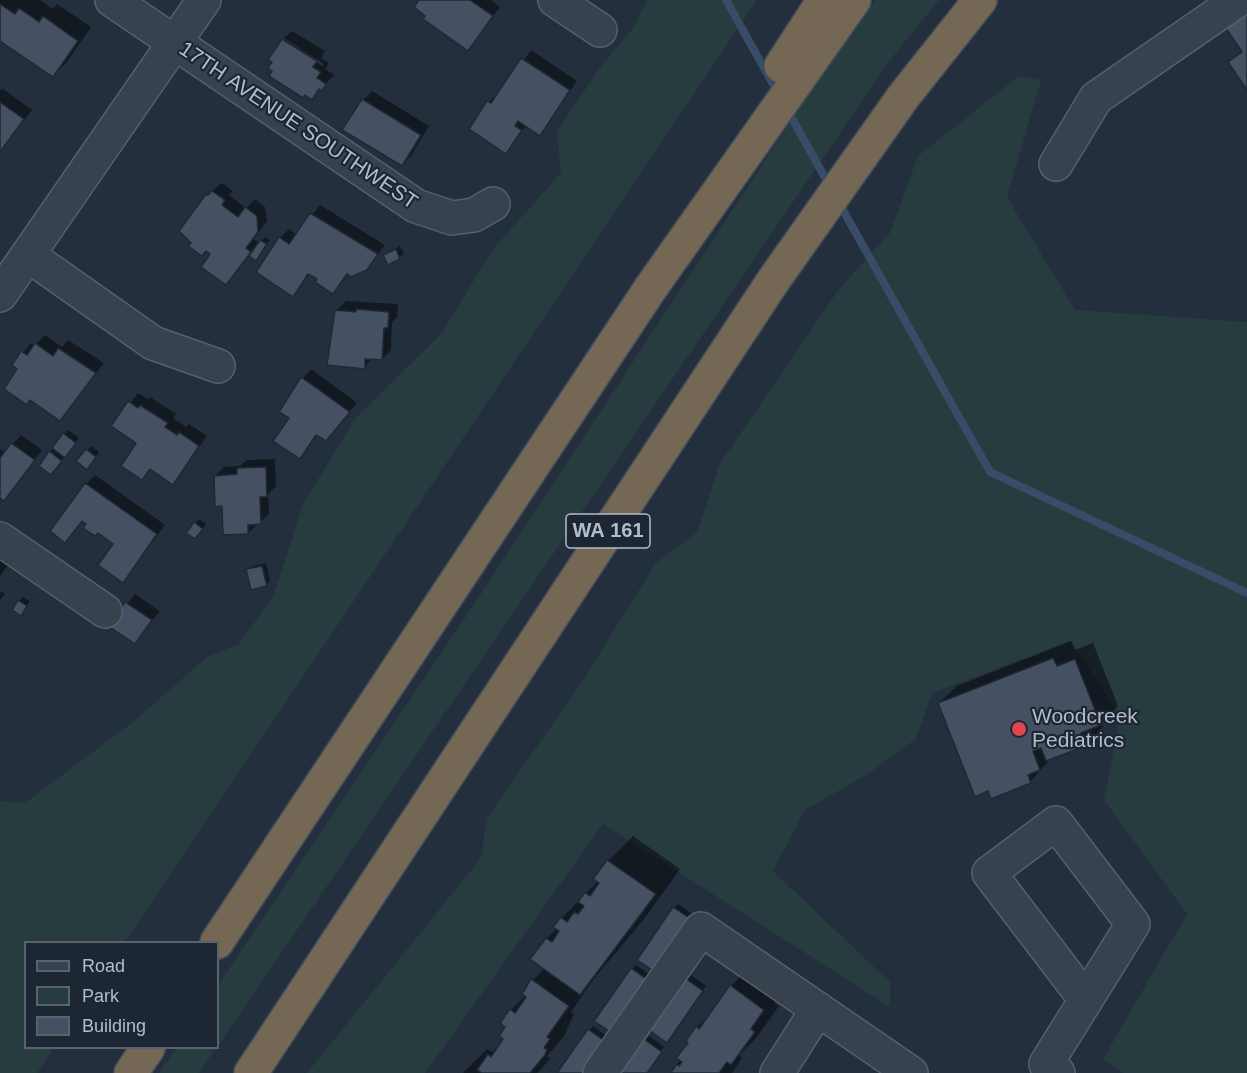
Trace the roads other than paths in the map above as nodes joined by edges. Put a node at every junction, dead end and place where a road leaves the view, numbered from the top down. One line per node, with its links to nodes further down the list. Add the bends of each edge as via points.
1 (112, 0): 9 (street, 17TH AVENUE SOUTHWEST)
2 (204, 0): 9 (street)
3 (555, 0): 8 (street)
4 (824, 0): 12 (highway, via 773,78)
5 (854, 0): 12 (highway)
6 (980, 0): 23 (highway, WA 161, via 903,97 780,272)
7 (1238, 0): 10 (street, via 1096,98)
8 (600, 30)
9 (174, 43): 11 (street, 17TH AVENUE SOUTHWEST, via 416,206 452,218 474,215); 13 (street)
10 (1056, 164)
11 (493, 204)
12 (700, 215): 18 (highway)
13 (28, 255): 14 (street); 15 (street, via 153,343)
14 (0, 295)
15 (218, 366)
16 (0, 539): 17 (street)
17 (105, 611)
18 (218, 941)
19 (1086, 1000): 19 (street, via 1133,924 1056,823 989,873); 27 (street, via 1046,1064)
20 (818, 1009): 24 (street, via 701,929); 25 (street); 26 (street)
21 (147, 1049): 22 (highway)
22 (131, 1073)
23 (251, 1073)
24 (600, 1073)
25 (777, 1073)
26 (911, 1073)
27 (1058, 1073)

